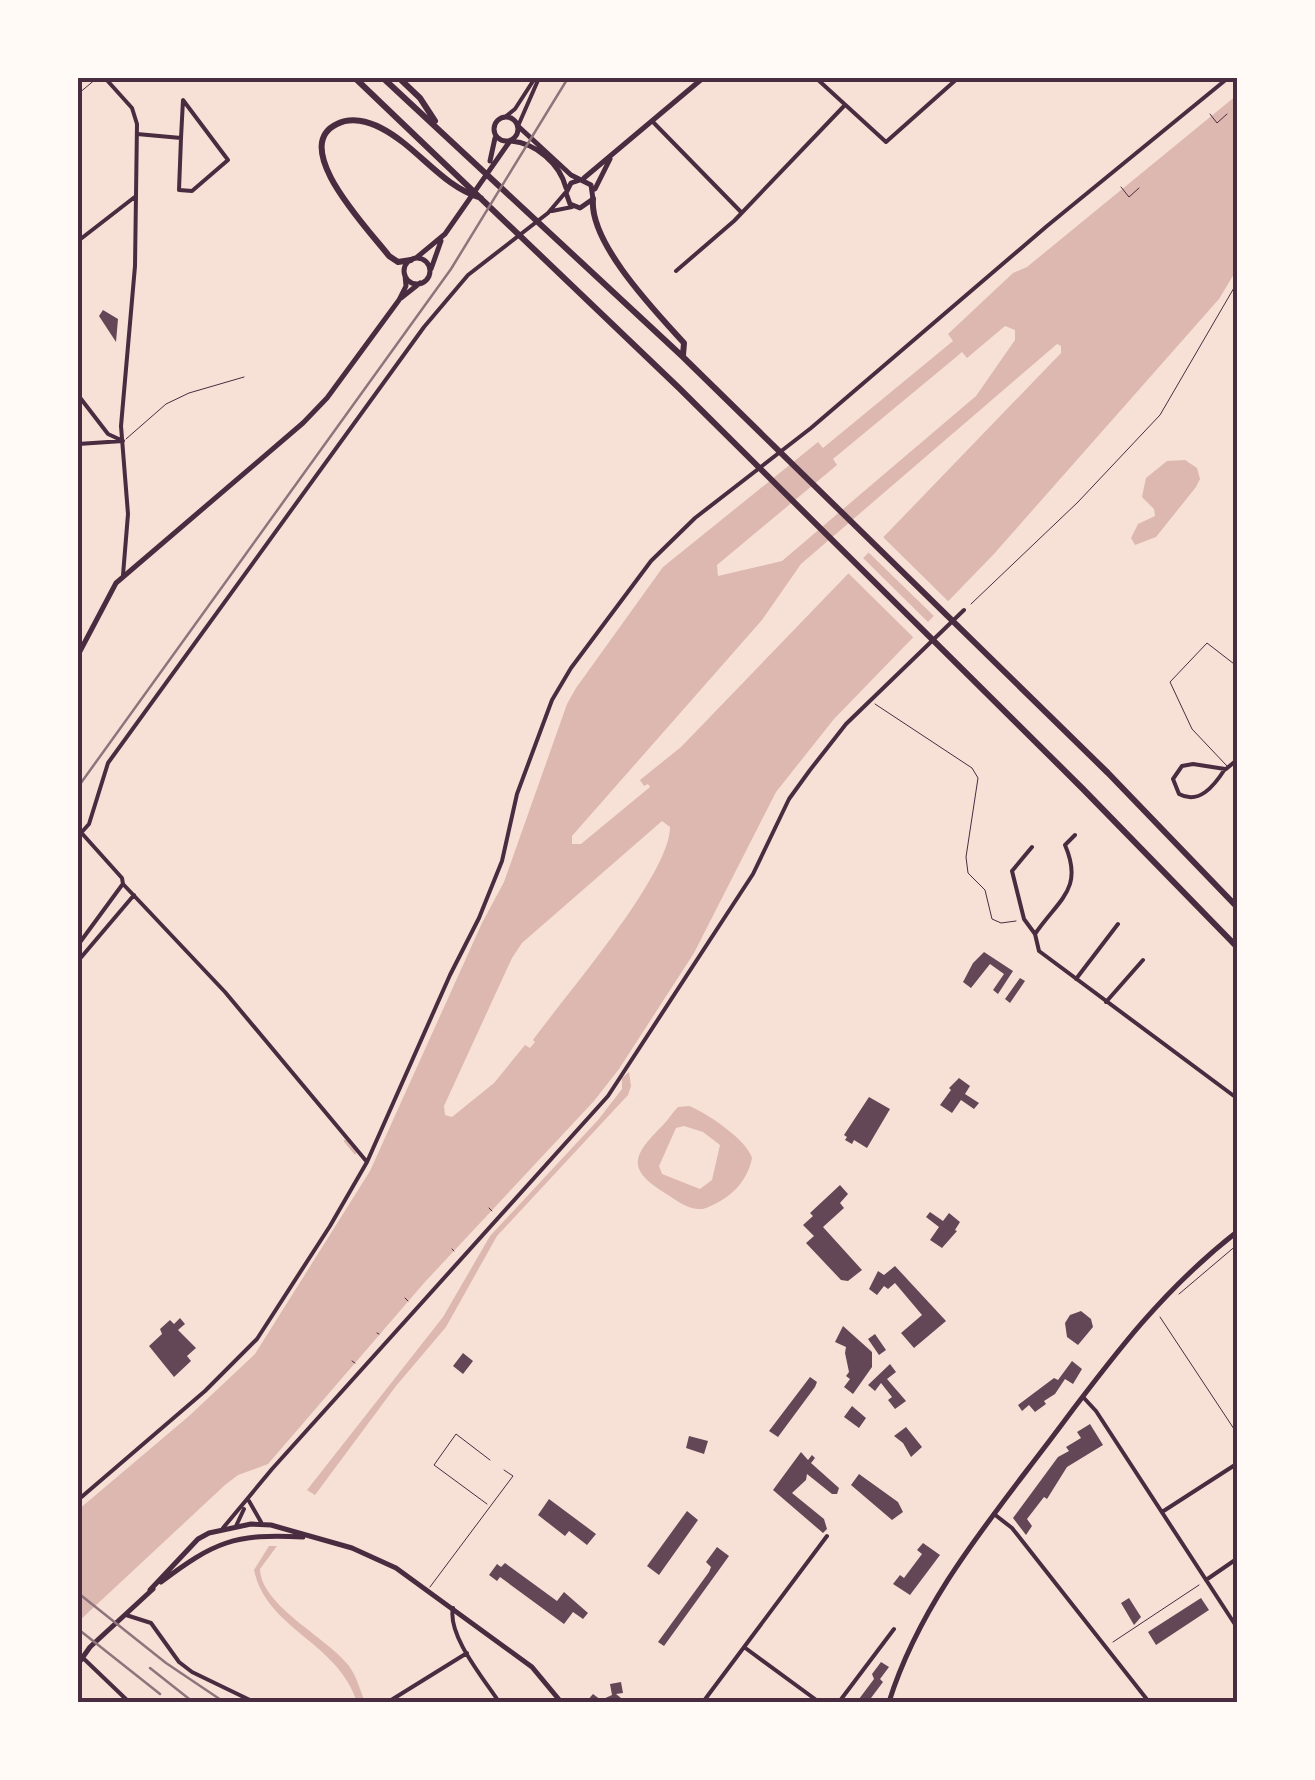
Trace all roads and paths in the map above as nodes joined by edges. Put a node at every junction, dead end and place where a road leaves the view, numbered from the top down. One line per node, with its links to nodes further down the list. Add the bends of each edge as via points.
1 (96, 78): 11 (path)
2 (105, 78): 20 (street, via 132,108)
3 (354, 78): 30 (highway)
4 (383, 78): 18 (highway)
5 (399, 78): 18 (highway)
6 (537, 78): 15 (street); 17 (street)
7 (703, 78): 16 (main road)
8 (816, 78): 12 (street)
9 (958, 78): 12 (street, via 886,142)
10 (1228, 78): 75 (street, via 762,469 694,518 651,561 559,686 479,918)
11 (78, 94)
12 (844, 106): 33 (street)
13 (1210, 114): 14 (path, via 1218,123)
14 (1228, 114)
15 (505, 117): 17 (main road); 19 (main road)
16 (652, 121): 23 (main road); 33 (street)
17 (518, 127): 22 (main road); 25 (main road)
18 (442, 130): 44 (highway)
19 (495, 133): 22 (main road); 24 (main road)
20 (137, 134): 21 (street); 29 (street)
21 (181, 138): 21 (street, via 179,190 192,191 228,160 183,100)
22 (511, 141): 24 (main road); 28 (main road, via 543,154)
23 (615, 152): 25 (main road); 31 (main road)
24 (488, 169): 35 (main road)
25 (581, 180): 28 (main road); 31 (main road, via 590,184)
26 (1121, 187): 27 (path, via 1129,197)
27 (1139, 188)
28 (566, 191): 32 (main road); 34 (street)
29 (136, 196): 36 (street); 47 (street)
30 (482, 198): 37 (highway, via 462,192 379,127 360,121 334,125 320,153 330,178 388,256 396,262); 69 (highway)
31 (593, 198): 32 (main road); 44 (highway, via 592,216 611,252 684,342)
32 (578, 208): 34 (street)
33 (741, 212): 38 (street)
34 (548, 213): 57 (street, via 468,275 435,313 105,769 89,824)
35 (445, 234): 37 (main road); 39 (main road)
36 (78, 241)
37 (413, 259): 39 (main road, via 425,260); 40 (main road)
38 (676, 271)
39 (430, 272): 42 (main road)
40 (406, 275): 42 (main road); 43 (main road)
41 (1238, 281): 51 (path, via 1160,415)
42 (422, 282): 43 (main road)
43 (399, 300): 50 (main road, via 303,423)
44 (683, 357): 63 (highway)
45 (244, 377): 47 (lane, via 166,404)
46 (78, 395): 47 (street, via 108,434)
47 (123, 441): 48 (street); 50 (street)
48 (78, 444): 49 (street)
49 (78, 463)
50 (123, 575): 52 (main road)
51 (964, 610): 54 (street)
52 (78, 655)
53 (1238, 667): 56 (lane, via 1207,643 1170,682 1192,729)
54 (870, 700): 64 (path, via 972,768 978,778 968,874 985,890 992,919); 86 (street, via 790,799 753,874 608,1096)
55 (1238, 759): 56 (street)
56 (1227, 768): 56 (street, via 1186,764 1174,776 1174,787 1197,798)
57 (80, 831): 60 (street)
58 (1075, 835): 67 (street, via 1064,845 1074,880)
59 (1032, 846): 64 (street, via 1012,871)
60 (123, 884): 61 (street); 62 (street)
61 (134, 895): 65 (street); 75 (street, via 226,992)
62 (114, 900): 65 (street); 68 (street)
63 (1238, 908)
64 (1024, 919): 67 (street)
65 (108, 924): 70 (street)
66 (1118, 924): 72 (street)
67 (1035, 934): 72 (street, via 1039,951)
68 (78, 946)
69 (1238, 948)
70 (78, 960)
71 (1143, 960): 73 (street)
72 (1076, 978): 73 (street)
73 (1106, 1002): 74 (street)
74 (1238, 1099)
75 (367, 1162): 85 (street, via 257,1339)
76 (1238, 1231): 79 (main road)
77 (1238, 1244): 78 (path)
78 (1178, 1295)
79 (1153, 1308): 80 (main road); 81 (path)
80 (1083, 1397): 88 (street); 89 (main road)
81 (1238, 1436)
82 (490, 1460): 87 (lane, via 456,1434 434,1464)
83 (1238, 1463): 88 (street)
84 (504, 1470): 87 (lane, via 513,1476)
85 (78, 1500)
86 (248, 1501): 90 (street); 91 (street); 92 (street)
87 (490, 1506): 99 (lane)
88 (1162, 1512): 97 (street)
89 (994, 1514): 107 (street); 111 (main road, via 937,1597)
90 (262, 1523): 91 (main road); 94 (main road)
91 (236, 1526): 92 (main road); 95 (main road)
92 (223, 1528): 98 (main road, via 198,1540)
93 (826, 1536): 106 (street)
94 (313, 1538): 95 (main road); 99 (main road, via 375,1557)
95 (237, 1539): 98 (main road, via 198,1553)
96 (1238, 1558): 97 (street)
97 (1206, 1580): 104 (street); 107 (path)
98 (150, 1590): 101 (main road)
99 (428, 1590): 100 (main road)
100 (453, 1608): 102 (main road); 105 (street)
101 (124, 1614): 109 (main road); 113 (street, via 151,1623 179,1662 207,1681)
102 (468, 1618): 105 (street); 116 (main road, via 532,1667)
103 (894, 1629): 119 (street)
104 (1238, 1629)
105 (456, 1633): 108 (street)
106 (744, 1647): 117 (street); 118 (street)
107 (1105, 1647): 120 (street)
108 (467, 1653): 114 (street); 115 (street)
109 (82, 1657): 110 (main road); 112 (street)
110 (78, 1664)
111 (888, 1701)
112 (128, 1702)
113 (254, 1702)
114 (388, 1702)
115 (499, 1702)
116 (561, 1702)
117 (703, 1702)
118 (820, 1702)
119 (840, 1702)
120 (1149, 1702)

